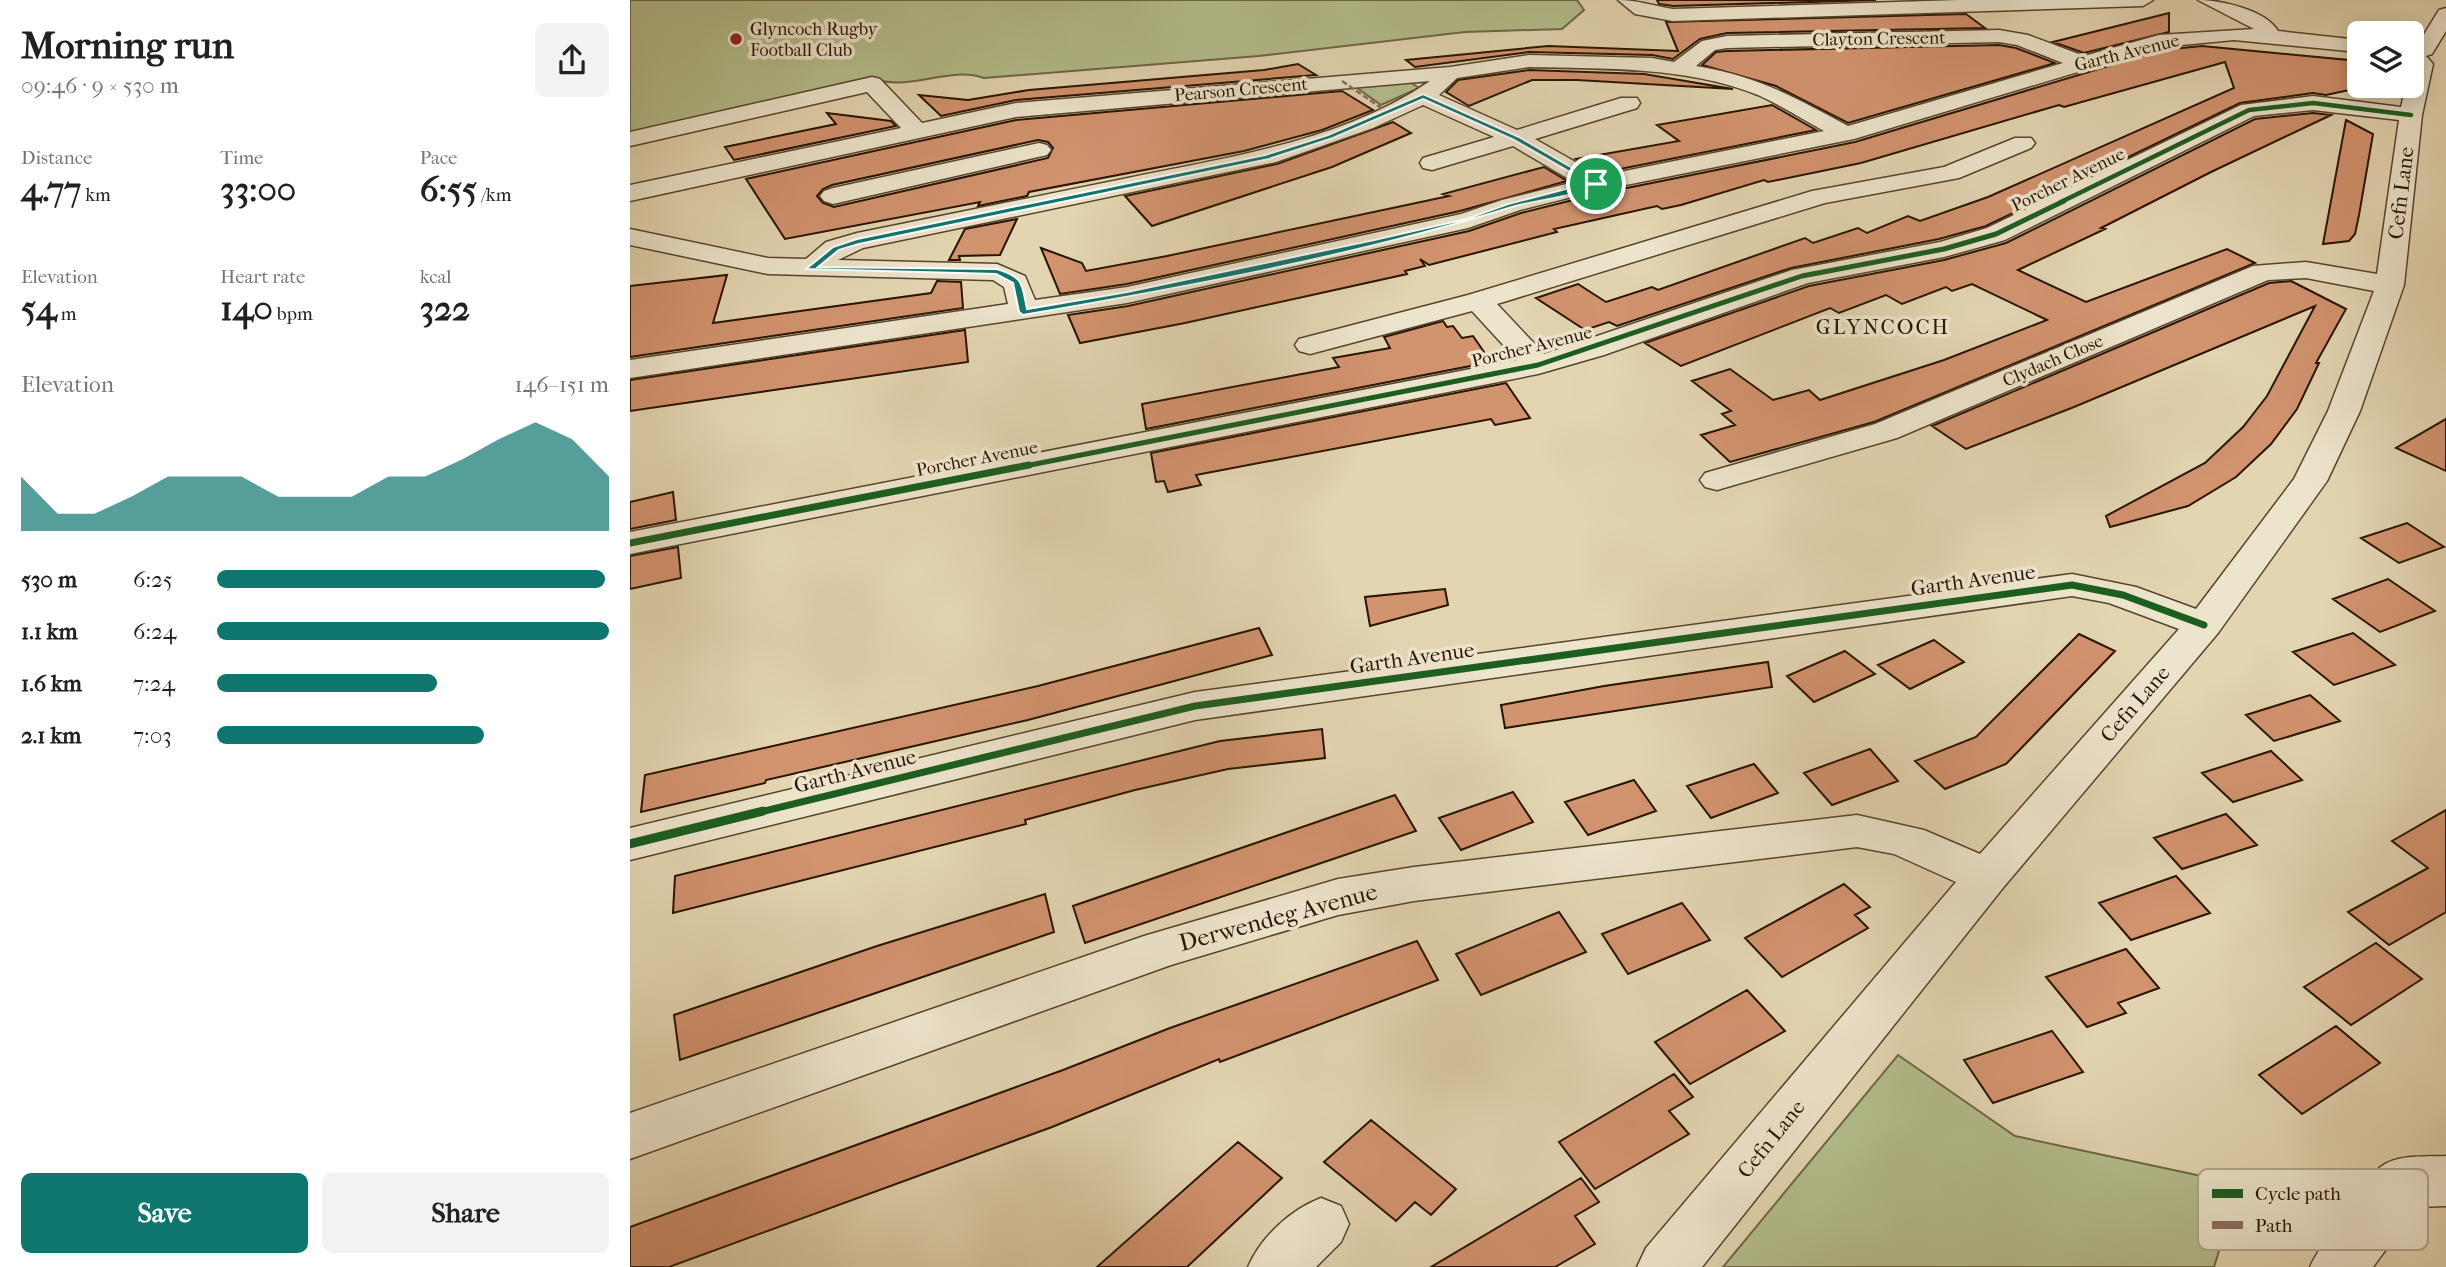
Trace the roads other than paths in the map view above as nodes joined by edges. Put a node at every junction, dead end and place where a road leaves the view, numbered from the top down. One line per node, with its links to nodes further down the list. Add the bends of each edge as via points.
1 (2143, 0): 5 (street)
2 (2240, 0): 4 (street)
3 (1628, 1): 6 (street, via 1642,10 1673,15)
4 (2212, 1): 8 (street, via 2266,27)
5 (1987, 3): 6 (street)
6 (1810, 5)
7 (2446, 14): 10 (street, Cefn Lane)
8 (2271, 36): 9 (street, Garth Avenue); 11 (street, Garth Avenue, via 2234,34 2159,41)
9 (2347, 45)
10 (2424, 50)
11 (2082, 63): 12 (street, Clayton Crescent, via 2021,39 1999,36 1727,43 1709,46); 20 (street, Garth Avenue)
12 (1679, 68): 13 (street, Pearson Crescent, via 1552,60); 20 (street, Pearson Crescent, via 1749,84)
13 (1450, 73): 14 (street); 17 (street, Pearson Crescent, via 1042,106)
14 (1423, 96): 21 (street); 28 (street, via 1267,157)
15 (2415, 98): 18 (street, Cefn Lane)
16 (1629, 103): 21 (street)
17 (997, 114): 19 (street, Pearson Crescent); 24 (street)
18 (2411, 115): 34 (street, Cefn Lane); 38 (street, Porcher Avenue, via 2313,103 2249,110 1996,233 1944,249 1802,276)
19 (917, 131): 22 (street, via 872,84); 27 (street, Pearson Crescent)
20 (1846, 134): 26 (street, Garth Avenue)
21 (1516, 138): 25 (street); 26 (street)
22 (630, 139)
23 (2022, 143): 35 (street, via 1950,173 1821,196)
24 (1055, 162): 28 (street); 29 (street)
25 (1432, 163)
26 (1596, 184): 36 (street, Garth Avenue, via 1374,242 1127,295)
27 (630, 193)
28 (1096, 193): 33 (street, via 857,242 836,248)
29 (833, 196)
30 (630, 237): 31 (street)
31 (659, 243): 32 (street); 33 (street, via 768,266)
32 (630, 256)
33 (810, 269): 36 (street, via 997,272 1017,282)
34 (2390, 285): 40 (street, Clydach Close, via 2306,270 2263,272 1886,431); 42 (street, Cefn Lane, via 2344,411 2310,481)
35 (1478, 301): 37 (street); 38 (street)
36 (1023, 312): 39 (street, Garth Avenue)
37 (1310, 345)
38 (1538, 365): 41 (street, Porcher Avenue)
39 (630, 369)
40 (1717, 480)
41 (630, 542)
42 (2204, 625): 43 (street, Garth Avenue, via 2116,593 2072,585 1264,696 1195,706); 44 (street, Cefn Lane)
43 (630, 844)
44 (1986, 877): 45 (street, Derwendeg Avenue, via 1889,833 1857,831 1441,880 1338,897 1161,949); 51 (street, Cefn Lane)
45 (630, 1136)
46 (2446, 1181): 47 (street)
47 (2428, 1182)
48 (1321, 1224): 50 (street)
49 (2352, 1250): 52 (street)
50 (1278, 1267)
51 (1666, 1267)
52 (2339, 1267)

